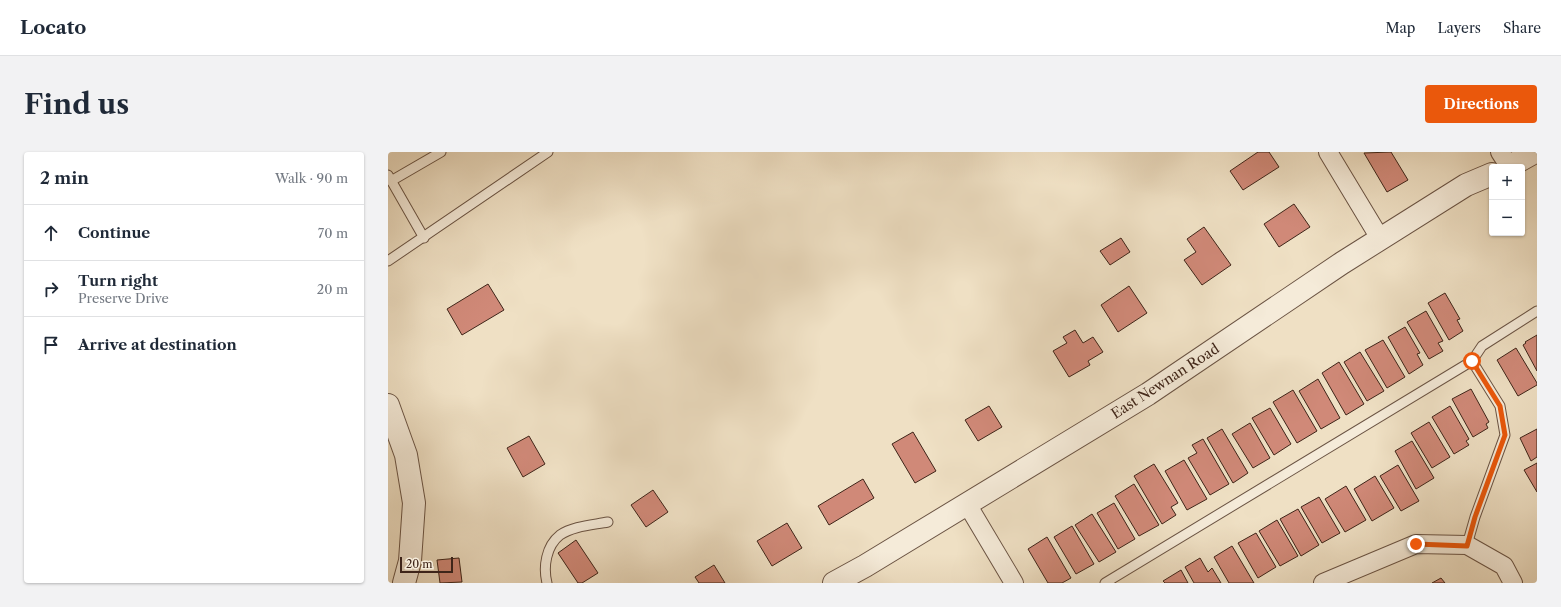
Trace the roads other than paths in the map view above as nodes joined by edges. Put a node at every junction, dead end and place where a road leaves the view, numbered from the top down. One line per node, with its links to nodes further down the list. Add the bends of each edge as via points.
1 (441, 152): 11 (lane)
2 (548, 152): 12 (lane)
3 (1328, 152): 13 (street)
4 (1500, 152): 6 (street)
5 (1535, 152): 7 (street)
6 (1506, 164)
7 (1513, 164)
8 (1537, 165): 9 (street)
9 (1525, 166)
10 (1489, 175): 13 (street, East Newnan Road, via 1466,185)
11 (390, 178): 12 (lane)
12 (424, 238): 14 (lane)
13 (1381, 240): 18 (street, East Newnan Road, via 1342,263 1148,394)
14 (388, 261)
15 (1537, 311): 16 (lane, via 1482,346)
16 (1472, 361): 20 (lane, via 1500,406 1505,435); 25 (lane)
17 (388, 405): 21 (street, via 406,455 414,503 410,561)
18 (967, 504): 23 (street, East Newnan Road); 24 (street)
19 (608, 522): 22 (lane, via 589,525 560,535 551,545 546,558 544,572)
20 (1467, 546): 26 (street, via 1416,544); 27 (street, via 1504,566)
21 (404, 583)
22 (547, 583)
23 (834, 583)
24 (1014, 583)
25 (1105, 583)
26 (1323, 583)
27 (1513, 583)

